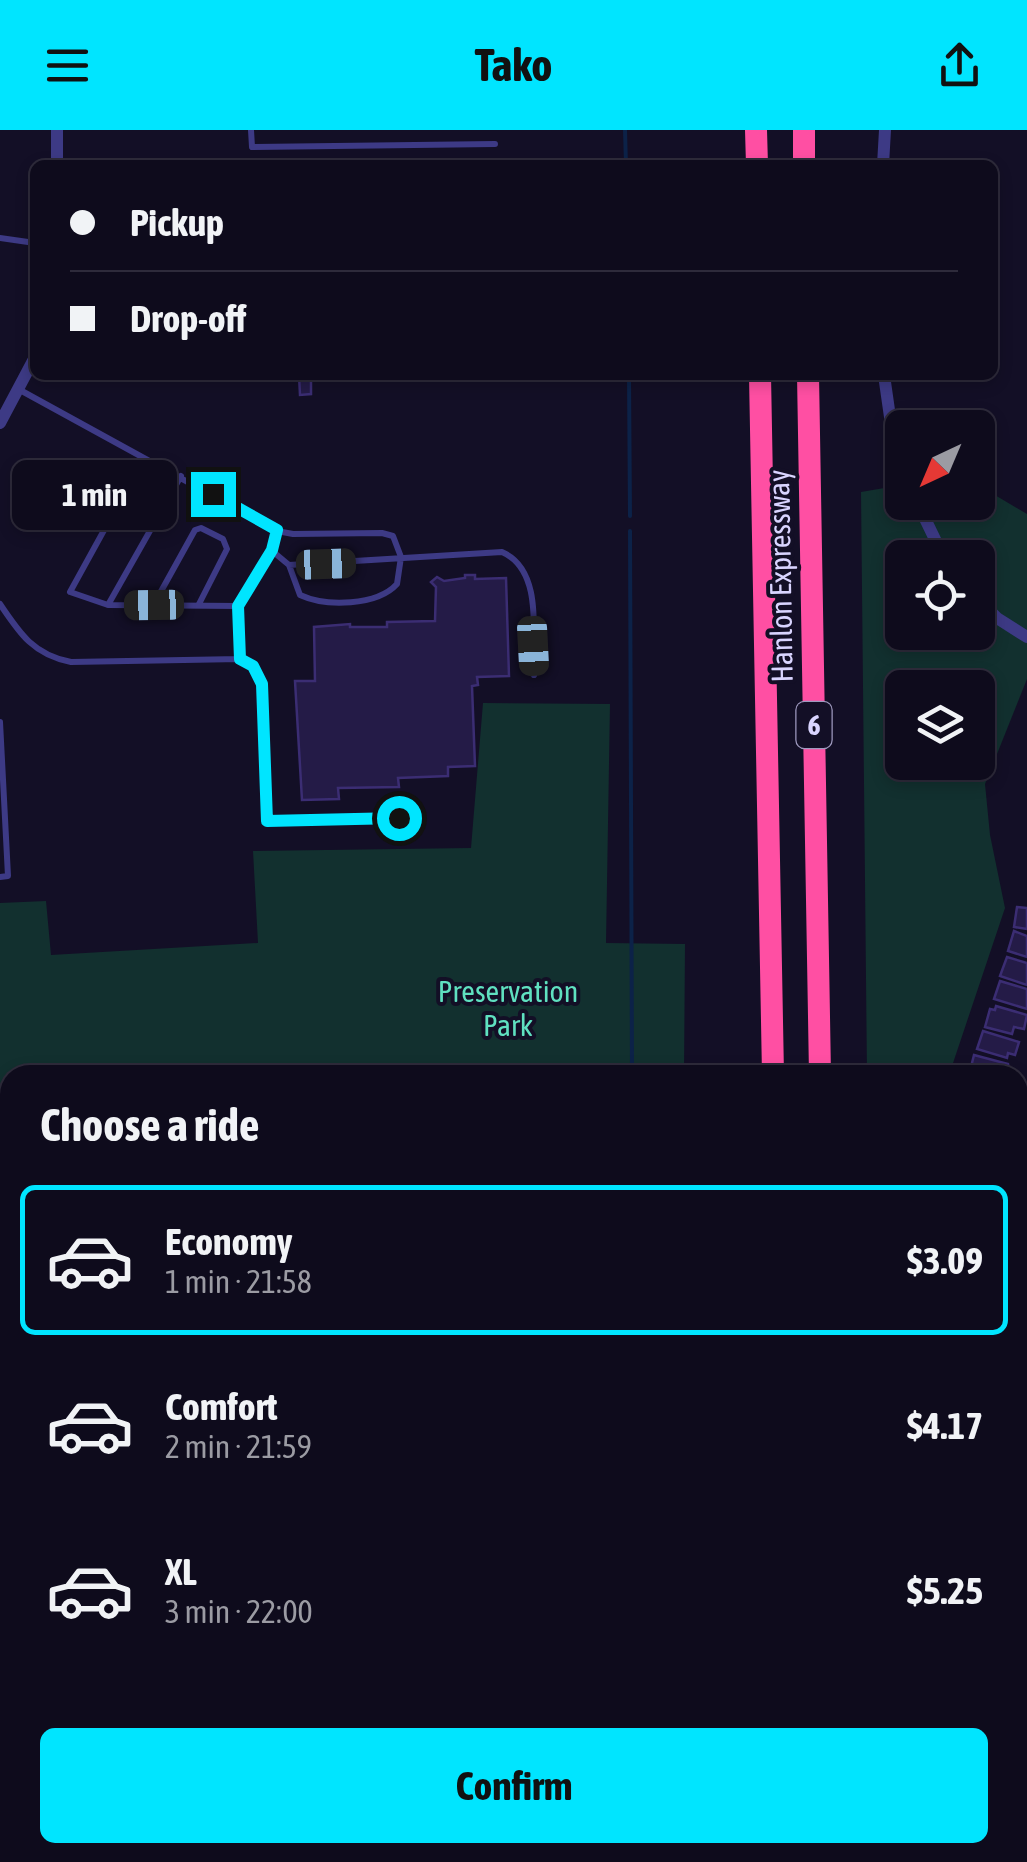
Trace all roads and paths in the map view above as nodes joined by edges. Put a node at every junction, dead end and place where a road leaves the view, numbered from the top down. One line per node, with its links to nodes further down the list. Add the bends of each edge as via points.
1 (57, 130): 7 (street)
2 (251, 130): 6 (lane, via 252,147)
3 (756, 130): 8 (highway)
4 (804, 130): 9 (highway)
5 (885, 130): 10 (street)
6 (495, 144)
7 (57, 160)
8 (757, 160)
9 (804, 160)
10 (883, 160)
11 (0, 238): 12 (lane)
12 (30, 241)
13 (30, 368): 17 (street)
14 (760, 380): 38 (highway, Hanlon Expressway / 6)
15 (808, 380): 39 (highway, Hanlon Expressway / 6)
16 (885, 380): 18 (street)
17 (20, 390): 19 (street); 20 (lane)
18 (889, 410)
19 (0, 423)
20 (181, 476): 22 (lane); 28 (lane)
21 (130, 483): 28 (lane, via 70,592)
22 (277, 530): 23 (lane); 24 (lane, via 382,532 397,541)
23 (272, 550): 25 (lane); 30 (lane)
24 (400, 561): 25 (lane); 25 (lane, via 398,584 360,601 300,595); 34 (lane, via 502,552 515,558 526,569 530,589)
25 (289, 565)
26 (0, 604): 33 (lane, via 32,647 54,659)
27 (200, 604): 29 (lane); 29 (lane, via 227,546 198,528); 30 (lane)
28 (108, 605): 29 (lane)
29 (154, 605)
30 (238, 606): 33 (lane)
31 (995, 617): 32 (street)
32 (1027, 637)
33 (240, 659): 36 (lane, via 253,666 262,684 267,821)
34 (534, 675)
35 (0, 722): 37 (lane, via 8,876)
36 (399, 818)
37 (0, 877)
38 (773, 1065)
39 (820, 1065)

